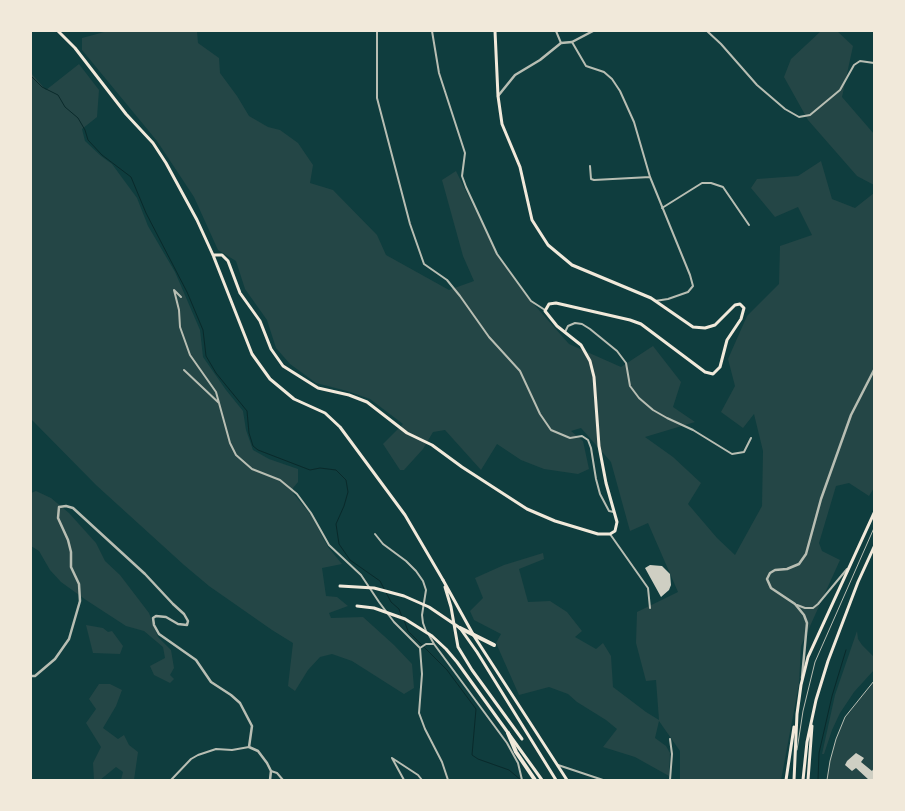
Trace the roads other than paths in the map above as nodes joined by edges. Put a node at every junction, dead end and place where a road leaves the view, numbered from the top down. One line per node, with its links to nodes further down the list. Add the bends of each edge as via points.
1 (58, 31): 16 (main road, via 153,143 197,220)
2 (377, 31): 25 (street, via 377,98 410,224 424,264 447,280 489,337 520,371 551,430 570,438 582,436 588,440 600,494 609,511)
3 (432, 31): 19 (street, via 439,73 465,153 462,176 466,188 497,254 531,301)
4 (495, 31): 11 (main road)
5 (556, 31): 9 (street)
6 (593, 31): 8 (street)
7 (707, 31): 10 (street, via 757,85 799,117 810,114 840,90 854,65 860,61)
8 (572, 42): 9 (street); 13 (street, via 586,66 604,72 620,91 634,122)
9 (561, 43): 11 (street, via 515,75)
10 (874, 63)
11 (498, 96): 18 (main road, via 502,124 520,167 532,220 548,245 572,265)
12 (590, 166): 13 (street, via 591,179 594,180)
13 (650, 177): 14 (street)
14 (662, 208): 15 (street, via 702,183 711,183 723,187); 18 (street, via 693,286 688,292)
15 (749, 225)
16 (213, 256): 29 (main road, via 222,255 228,261 240,293 260,321 271,349 283,366 318,388 367,402 408,433 432,445 528,509 564,524 598,534); 32 (main road, via 252,354 270,379 294,399 325,413 340,427 405,515)
17 (181, 297): 23 (street, via 174,290 180,327 190,355 216,392)
18 (655, 301): 19 (main road, via 693,327 705,328 715,325 735,305 740,304 744,308 742,319 727,340 720,367 713,374 705,372 641,324 556,303 549,304)
19 (545, 311): 20 (main road)
20 (565, 332): 24 (street, via 568,326 582,324 617,351 626,363 630,386 639,398 667,418 732,454 744,452); 25 (main road, via 581,345 590,361 599,446)
21 (184, 370): 23 (street)
22 (874, 370): 34 (street, via 851,415 821,498 806,554 799,564 775,570 768,576 772,588)
23 (220, 404): 40 (street, via 236,455 252,469 280,480 297,494 328,545 361,575 394,622)
24 (751, 438)
25 (614, 512): 29 (main road, via 618,522)
26 (874, 512): 31 (main road)
27 (874, 528): 51 (lane, via 815,662 803,711)
28 (375, 534): 38 (street, via 423,581 426,590 423,623)
29 (610, 534): 36 (street, via 648,588)
30 (874, 547): 44 (main road, via 828,661)
31 (851, 564): 34 (street, via 813,608); 43 (main road, via 808,657)
32 (443, 580): 47 (main road, via 458,647); 50 (main road)
33 (340, 586): 37 (main road, via 374,588 404,596 429,607)
34 (795, 604): 43 (street, via 807,624)
35 (357, 606): 46 (main road, via 374,608 405,619 432,636 457,662)
36 (650, 608)
37 (460, 628): 39 (highway); 62 (main road)
38 (434, 644): 40 (street); 53 (street, via 507,743)
39 (494, 645)
40 (420, 648): 59 (street, via 419,713)
41 (31, 676): 49 (street, via 55,659 69,639 80,602 68,540 58,518 58,508 66,506 81,515 184,614 187,625 156,616 154,625 159,634 196,660 211,682 240,703 252,726)
42 (874, 681): 70 (lane, via 846,718 836,739)
43 (801, 685): 45 (main road)
44 (816, 700): 68 (main road); 69 (main road)
45 (796, 714): 51 (main road); 66 (main road)
46 (508, 733): 60 (highway, via 516,752); 61 (main road)
47 (522, 739)
48 (670, 739): 65 (street)
49 (249, 747): 52 (street, via 262,756); 54 (street, via 216,749 198,755)
50 (556, 764): 63 (main road); 64 (street)
51 (796, 764): 67 (main road)
52 (270, 771): 55 (street); 56 (street)
53 (522, 779)
54 (171, 780)
55 (270, 780)
56 (283, 780)
57 (404, 780): 58 (street, via 392,758)
58 (422, 780)
59 (448, 780)
60 (535, 780)
61 (542, 780)
62 (556, 780)
63 (567, 780)
64 (603, 780)
65 (670, 780)
66 (786, 780)
67 (794, 780)
68 (803, 780)
69 (808, 780)
70 (827, 780)

